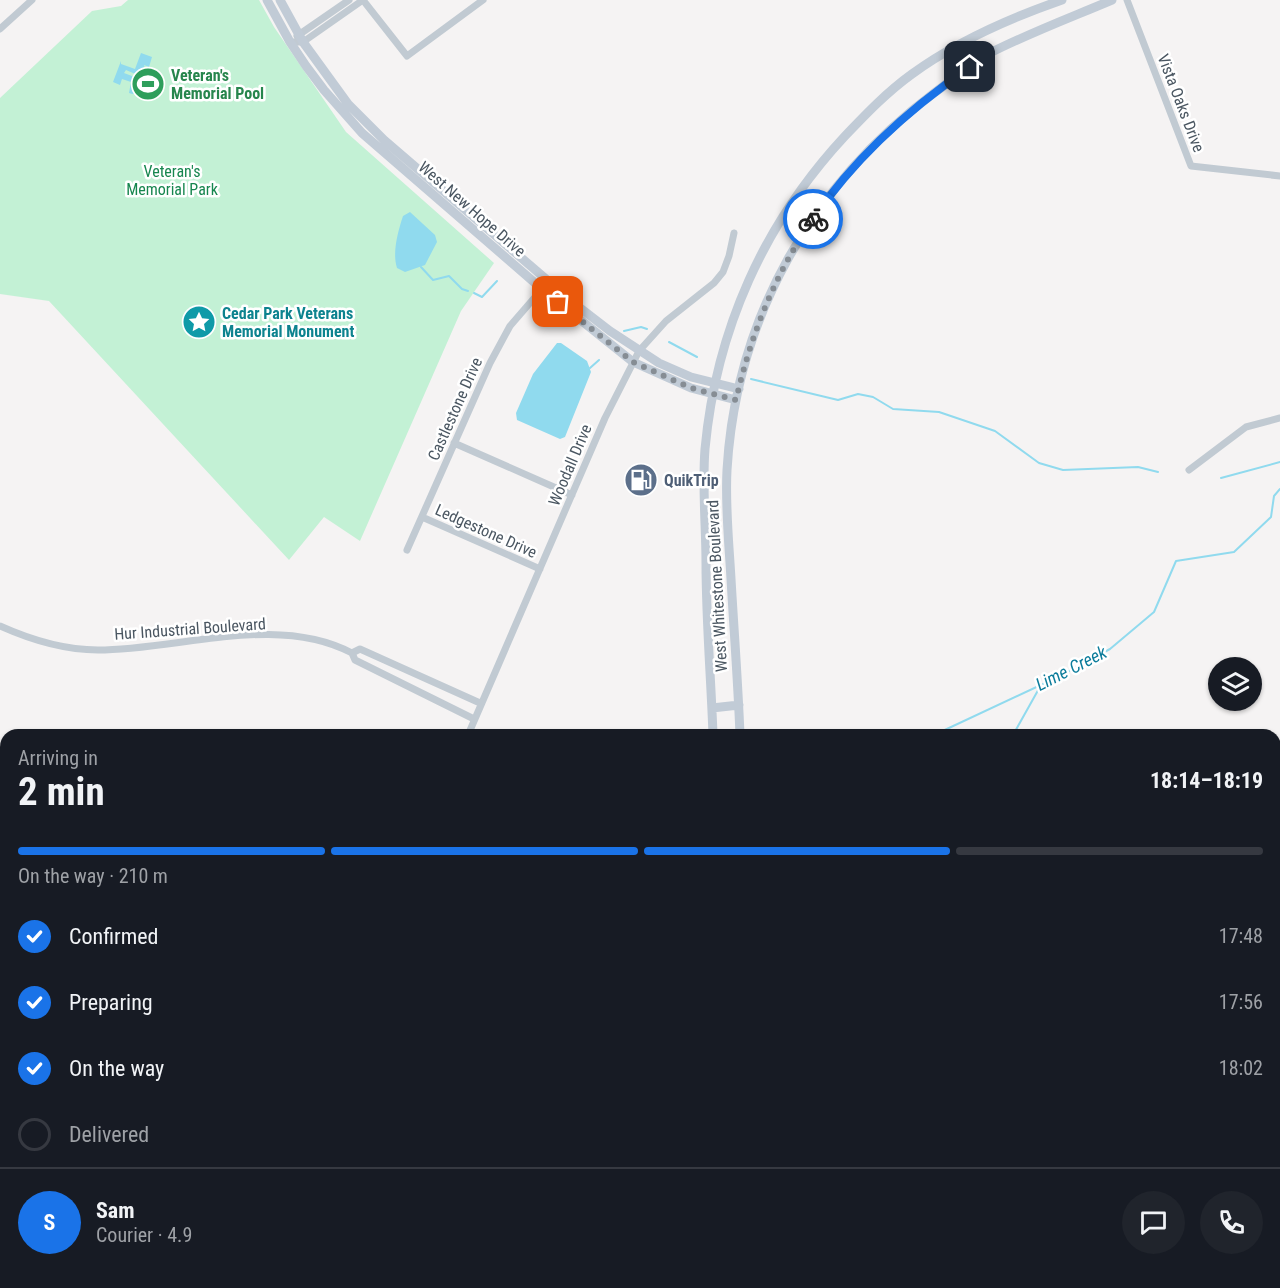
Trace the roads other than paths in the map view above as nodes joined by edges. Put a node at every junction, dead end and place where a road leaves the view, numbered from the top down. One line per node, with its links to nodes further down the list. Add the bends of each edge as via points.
1 (32, 0): 10 (street)
2 (267, 0): 12 (main road, West New Hope Drive)
3 (280, 0): 11 (main road, West New Hope Drive)
4 (349, 0): 11 (street)
5 (363, 0): 6 (street, via 407,56); 11 (street)
6 (483, 0)
7 (1062, 0): 18 (main road, West Whitestone Boulevard, via 975,38 911,75 831,151 760,254 729,328)
8 (1112, 0): 19 (main road, West Whitestone Boulevard, via 989,54 909,112 867,151 799,238 756,328)
9 (1127, 0): 13 (street, Vista Oaks Drive, via 1191,166)
10 (0, 28)
11 (301, 38): 12 (street); 16 (main road, West New Hope Drive, via 348,104 372,129 575,304)
12 (290, 42): 15 (main road, West New Hope Drive, via 324,90 362,133)
13 (1280, 176)
14 (734, 232): 16 (street, Woodall Drive, via 723,272 666,321)
15 (542, 289): 17 (main road, West New Hope Drive); 23 (street, Castlestone Drive, via 510,326)
16 (639, 351): 17 (street, Woodall Drive); 18 (main road, West New Hope Drive, via 674,371)
17 (633, 362): 20 (main road, West New Hope Drive); 25 (street, Woodall Drive)
18 (714, 383): 19 (main road, West New Hope Drive); 20 (main road, West Whitestone Boulevard)
19 (739, 389): 21 (main road, West Whitestone Boulevard)
20 (712, 395): 21 (main road, West New Hope Drive); 33 (main road, West Whitestone Boulevard, via 705,450 704,507)
21 (736, 400): 32 (main road, West Whitestone Boulevard, via 727,470 727,514)
22 (1280, 418): 24 (street, via 1246,427)
23 (454, 443): 25 (street); 26 (street, Castlestone Drive)
24 (1189, 470)
25 (572, 495): 28 (street, Woodall Drive)
26 (422, 517): 27 (street, Castlestone Drive); 28 (street, Ledgestone Drive)
27 (407, 550)
28 (540, 569): 31 (street, Woodall Drive)
29 (0, 626): 30 (street, Hur Industrial Boulevard, via 36,642 97,650 217,637 266,636 297,637)
30 (352, 653): 31 (street, via 360,649); 34 (street, Hur Industrial Boulevard, via 355,660)
31 (480, 703): 34 (street, Woodall Drive)
32 (739, 705): 33 (main road); 37 (main road, West Whitestone Boulevard)
33 (712, 708): 36 (main road, West Whitestone Boulevard)
34 (474, 719): 35 (street, Woodall Drive)
35 (470, 729)
36 (713, 729)
37 (740, 729)

